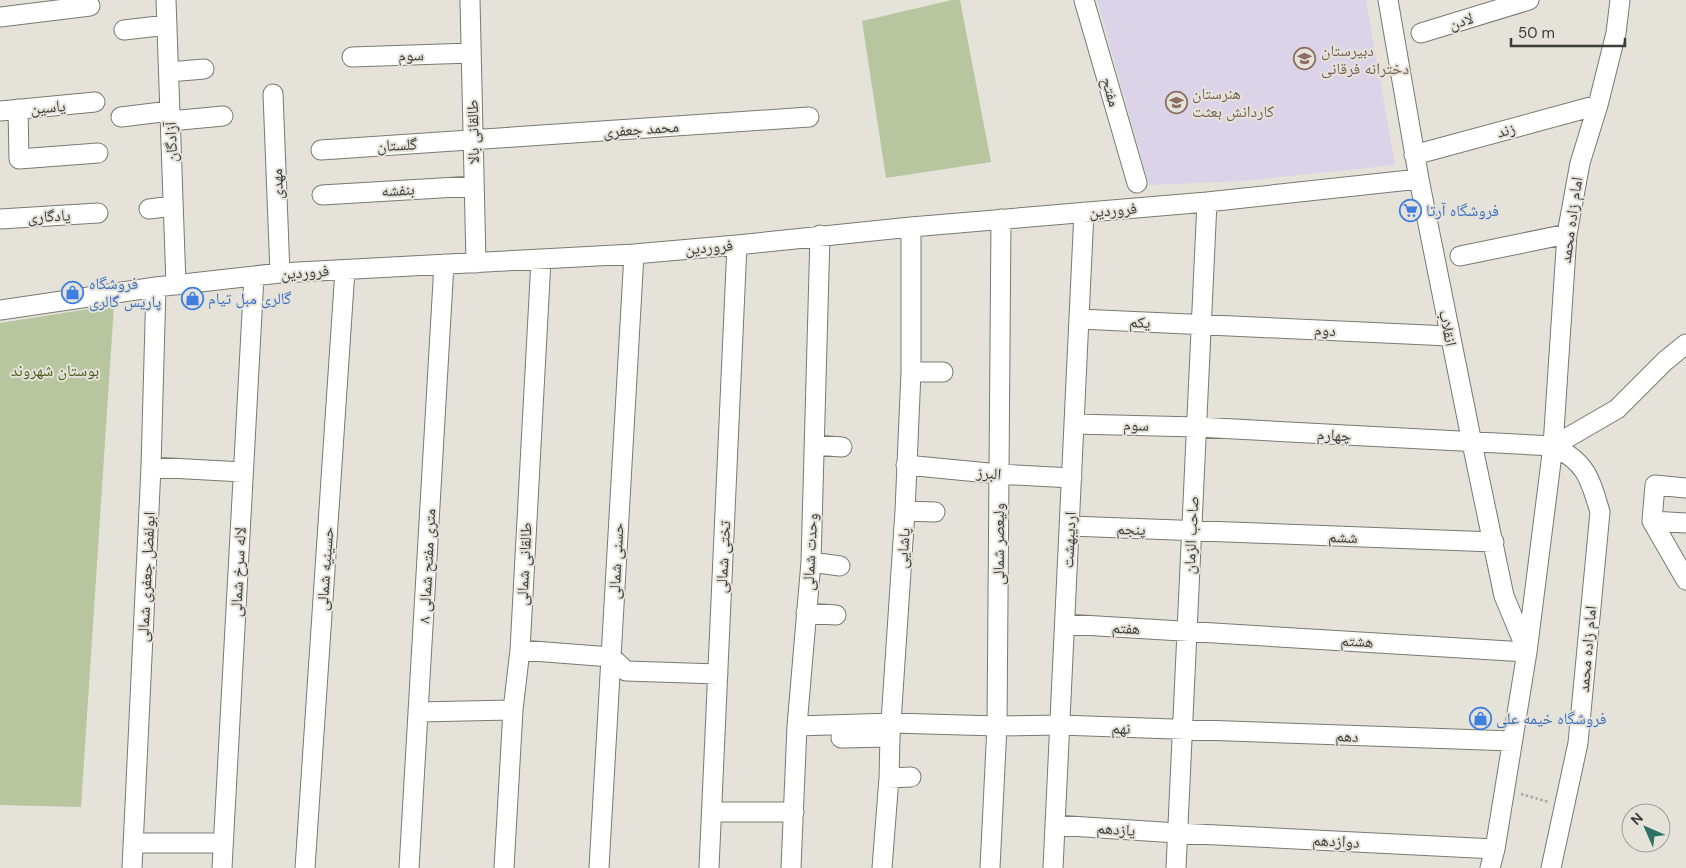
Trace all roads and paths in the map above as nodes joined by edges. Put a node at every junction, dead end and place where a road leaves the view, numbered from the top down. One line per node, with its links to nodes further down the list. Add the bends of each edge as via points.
1 (166, 0): 9 (street, آزادگان)
2 (470, 0): 12 (street, طالقانی بالا)
3 (1084, 0): 29 (street, مفتح)
4 (1388, 0): 27 (street, انقلاب)
5 (1529, 0): 11 (street, لادن)
6 (1620, 0): 18 (street, امام زاده محمد, via 1616,33)
7 (90, 6): 8 (street)
8 (0, 17)
9 (167, 25): 10 (street); 15 (street, آزادگان)
10 (124, 30)
11 (1421, 33)
12 (471, 53): 13 (street, سوم); 24 (street, طالقانی بالا)
13 (352, 57)
14 (204, 69): 15 (street)
15 (169, 72): 21 (street, آزادگان)
16 (273, 94): 49 (street, مهدی)
17 (95, 102): 19 (street, یاسین)
18 (1598, 105): 27 (street, زند); 40 (street, امام زاده محمد, via 1580,164)
19 (9, 110): 26 (street, via 19,159)
20 (121, 116): 21 (street)
21 (170, 116): 22 (street); 33 (street, آزادگان)
22 (223, 116)
23 (809, 117): 24 (street, محمد جعفری)
24 (473, 140): 25 (street, گلستان); 30 (street, طالقانی بالا)
25 (321, 150)
26 (98, 153)
27 (1414, 155): 28 (street, انقلاب)
28 (1418, 179): 32 (street, فروردین); 56 (street, انقلاب)
29 (1137, 183)
30 (474, 186): 31 (street, بنفشه); 46 (street, طالقانی بالا)
31 (322, 195)
32 (1207, 202): 35 (street, فروردین); 55 (street, صاحب الزمان)
33 (174, 206): 34 (street); 51 (street, آزادگان)
34 (149, 209)
35 (1084, 212): 38 (street, فروردین); 54 (street, اردیبهشت)
36 (98, 213): 37 (street, یادگاری)
37 (0, 219)
38 (1001, 219): 39 (street, فروردین); 69 (street, ولیعصر شمالی)
39 (911, 227): 41 (street, فروردین); 58 (street, پاشایی)
40 (1566, 234): 44 (street); 64 (street, امام زاده محمد)
41 (820, 235): 42 (street, فروردین); 63 (street, وحدت شمالی)
42 (736, 245): 43 (street, فروردین); 89 (street, تختی شمالی)
43 (634, 254): 45 (street, فروردین); 88 (street, حسنی شمالی)
44 (1460, 256)
45 (541, 260): 46 (street, فروردین); 86 (street, طالقانی شمالی)
46 (476, 263): 47 (street, فروردین)
47 (444, 264): 48 (street, فروردین); 91 (street, ۸ متری مفتح شمالی)
48 (346, 270): 49 (street, فروردین); 112 (street, حسینیه شمالی)
49 (280, 273): 50 (street, فروردین)
50 (254, 276): 51 (street, فروردین); 68 (street, لاله سرخ شمالی)
51 (176, 285): 52 (street, فروردین)
52 (156, 287): 53 (street, فروردین); 67 (street, ابولفضل جعفری شمالی)
53 (0, 310)
54 (1079, 319): 55 (street, یکم); 60 (street, اردیبهشت)
55 (1202, 325): 56 (street, دوم); 61 (street, صاحب الزمان)
56 (1449, 336): 62 (street, انقلاب)
57 (1686, 344): 64 (street, via 1617,409)
58 (911, 372): 59 (street); 66 (street, پاشایی)
59 (943, 372)
60 (1074, 424): 61 (street, سوم); 70 (street, اردیبهشت)
61 (1197, 427): 62 (street, چهارم); 77 (street, صاحب الزمان)
62 (1472, 443): 64 (street, چهارم); 78 (street, انقلاب)
63 (815, 445): 65 (street); 79 (street, وحدت شمالی)
64 (1553, 446): 87 (street, امام زاده محمد); 102 (street, امام زاده محمد, via 1570,454 1580,464 1592,483 1600,512 1578,743)
65 (842, 447)
66 (906, 465): 69 (street, البرز); 72 (street, پاشایی)
67 (151, 467): 68 (street); 107 (street, ابولفضل جعفری شمالی)
68 (243, 472): 108 (street, لاله سرخ شمالی)
69 (999, 474): 70 (street, البرز); 94 (street, ولیعصر شمالی)
70 (1072, 478): 76 (street, اردیبهشت)
71 (1686, 488): 74 (street, via 1655,485)
72 (905, 511): 73 (street); 95 (street, پاشایی)
73 (935, 512)
74 (1652, 521): 75 (street); 81 (street)
75 (1686, 523)
76 (1070, 526): 77 (street, پنجم); 84 (street, اردیبهشت)
77 (1192, 531): 78 (street, ششم); 85 (street, صاحب الزمان)
78 (1494, 542): 87 (street, انقلاب, via 1504,596)
79 (811, 562): 80 (street); 82 (street, وحدت شمالی)
80 (840, 566)
81 (1686, 580)
82 (806, 613): 83 (street); 93 (street, وحدت شمالی)
83 (836, 615)
84 (1065, 624): 85 (street, هفتم); 92 (street, اردیبهشت)
85 (1187, 631): 87 (street, هشتم); 96 (street, صاحب الزمان)
86 (520, 650): 88 (street); 90 (street, طالقانی شمالی)
87 (1527, 652): 98 (street, امام زاده محمد)
88 (611, 657): 89 (street, via 626,671); 115 (street, حسنی شمالی)
89 (718, 674): 103 (street, تختی شمالی)
90 (513, 710): 91 (street); 114 (street, طالقانی شمالی)
91 (419, 712): 113 (street, ۸ متری مفتح شمالی)
92 (1060, 725): 94 (street, نهم); 96 (street, نهم); 105 (street, اردیبهشت)
93 (797, 726): 95 (street); 104 (street, وحدت شمالی)
94 (997, 726): 95 (street, نهم); 119 (street, ولیعصر شمالی)
95 (891, 730): 97 (street); 100 (street, پاشایی)
96 (1182, 730): 98 (street, دهم); 106 (street, صاحب الزمان)
97 (841, 738)
98 (1512, 741): 101 (street, امام زاده محمد)
99 (911, 777): 100 (street)
100 (889, 778): 118 (street, پاشایی)
101 (1505, 790): 102 (path); 109 (street, امام زاده محمد)
102 (1565, 806): 123 (street, امام زاده محمد)
103 (712, 812): 104 (street); 116 (street, تختی شمالی)
104 (794, 812): 117 (street, وحدت شمالی)
105 (1055, 825): 106 (street, یازدهم); 120 (street, اردیبهشت)
106 (1177, 833): 109 (street, دوازدهم); 121 (street, صاحب الزمان)
107 (133, 843): 108 (street); 110 (street, ابولفضل جعفری شمالی)
108 (223, 843): 111 (street, لاله سرخ شمالی)
109 (1495, 849): 122 (street, امام زاده محمد)
110 (132, 868)
111 (222, 868)
112 (305, 868)
113 (409, 868)
114 (504, 868)
115 (599, 868)
116 (709, 868)
117 (791, 868)
118 (882, 868)
119 (990, 868)
120 (1053, 868)
121 (1176, 868)
122 (1490, 868)
123 (1551, 868)

